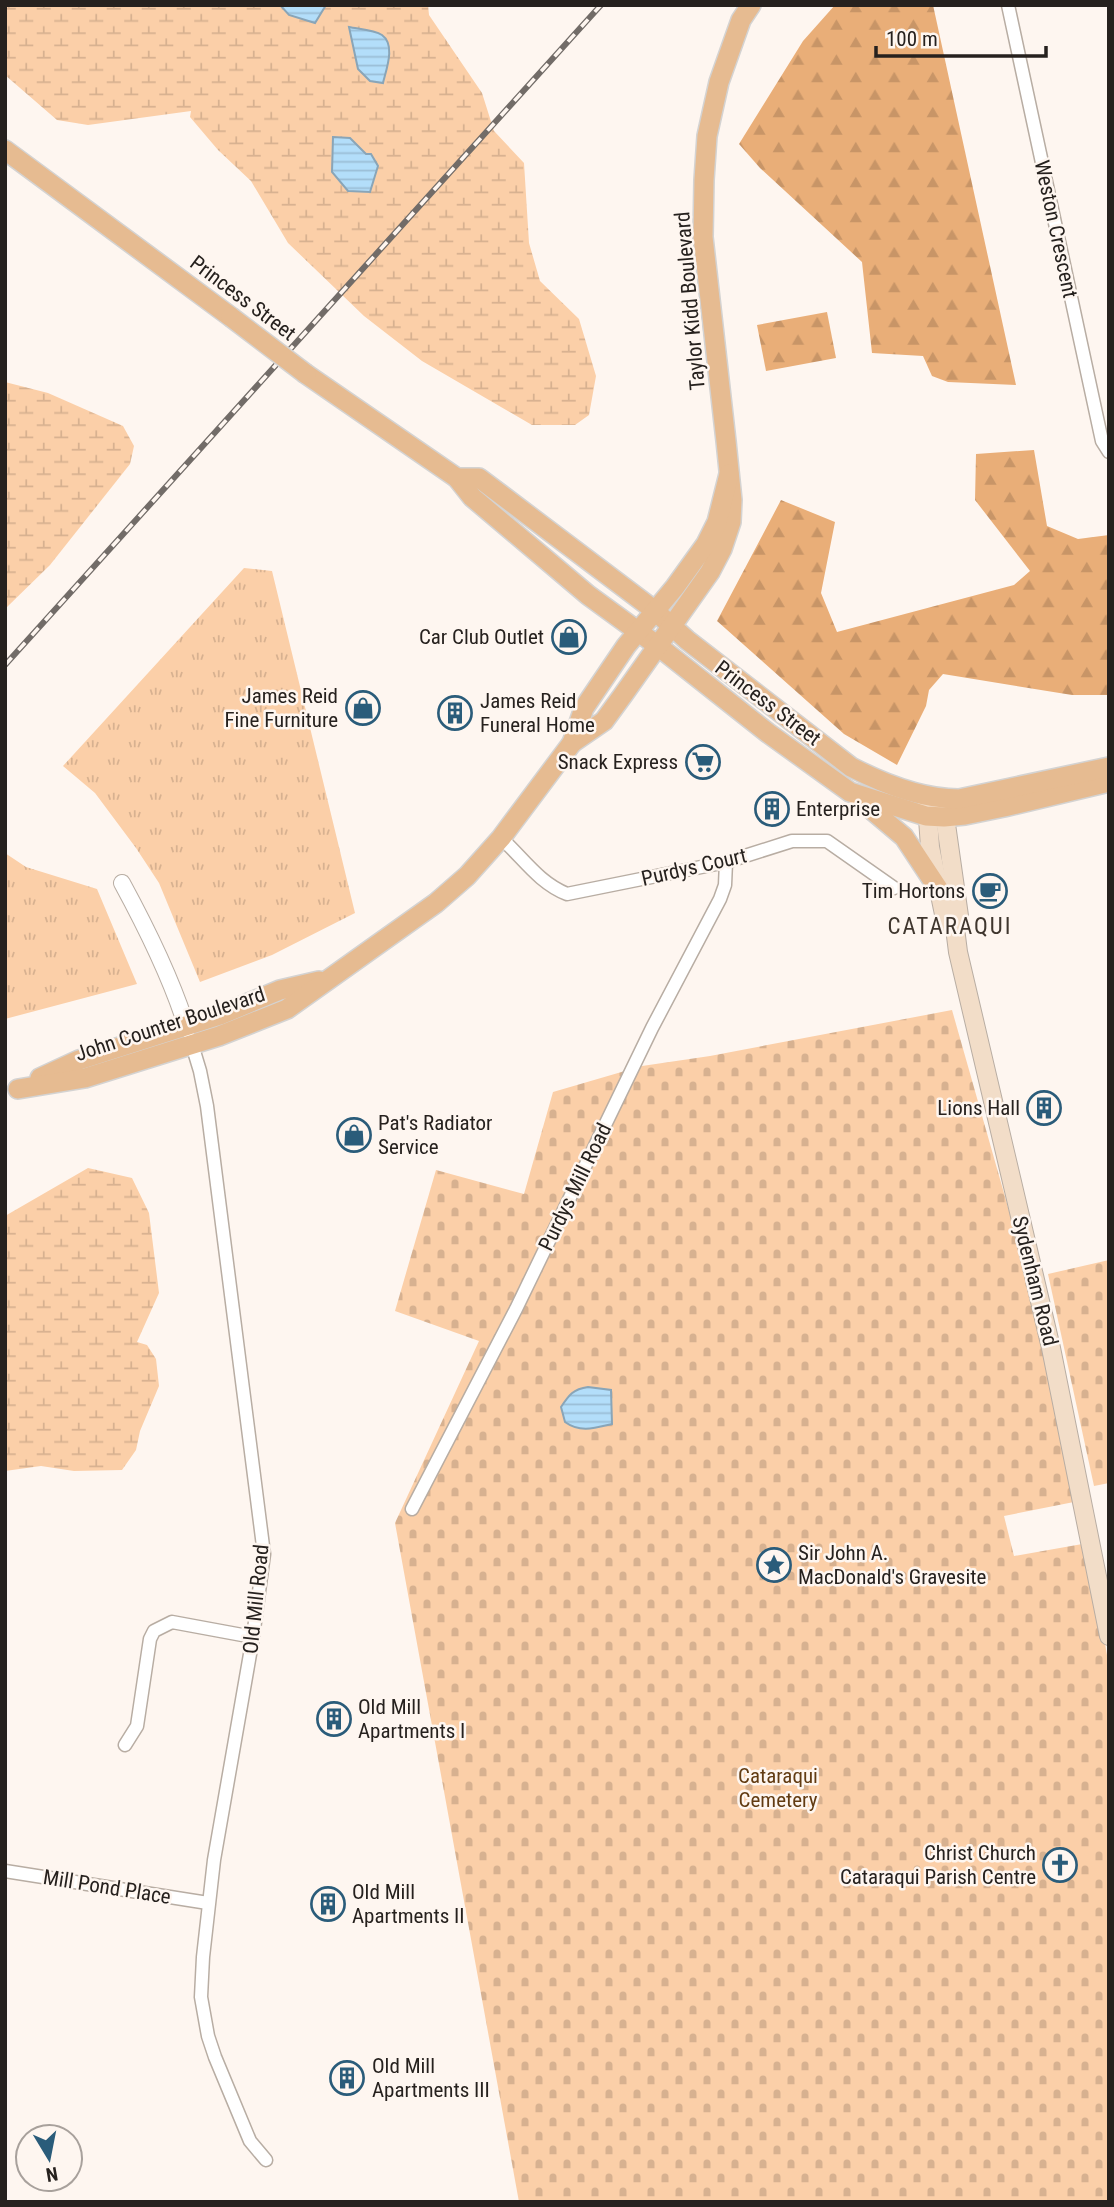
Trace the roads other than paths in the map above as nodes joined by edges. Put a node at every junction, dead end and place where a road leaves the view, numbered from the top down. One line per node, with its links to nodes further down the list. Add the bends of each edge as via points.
1 (751, 5): 5 (main road, Taylor Kidd Boulevard, via 719,82 707,136 704,180 703,237)
2 (1008, 5): 4 (street, Weston Crescent, via 1102,441)
3 (5, 150): 6 (main road, Princess Street, bridge, via 306,373)
4 (1109, 452)
5 (729, 474): 7 (main road, Taylor Kidd Boulevard, via 706,544); 8 (main road, Taylor Kidd Boulevard, via 732,512 727,537 710,572)
6 (457, 478): 7 (main road, Princess Street, via 479,478); 9 (main road, Princess Street, via 482,506)
7 (654, 610): 8 (main road, Princess Street); 9 (main road, John Counter Boulevard)
8 (673, 625): 10 (main road, Taylor Kidd Boulevard); 15 (main road, Princess Street, via 852,767)
9 (638, 631): 10 (main road, Princess Street); 11 (main road, John Counter Boulevard, via 584,708)
10 (658, 646): 11 (main road, John Counter Boulevard, via 604,721); 14 (main road, Princess Street)
11 (572, 743): 16 (main road, John Counter Boulevard)
12 (1109, 767): 15 (main road, Princess Street)
13 (1109, 782): 15 (main road, Princess Street, via 965,815)
14 (850, 792): 15 (main road, Princess Street); 20 (main road, via 904,837)
15 (935, 807): 20 (main road, Sydenham Road); 21 (main road, Sydenham Road, via 959,916)
16 (501, 838): 17 (street, Purdys Court, via 540,877 566,894); 22 (main road, John Counter Boulevard, via 436,903)
17 (726, 862): 19 (street, Purdys Court, via 792,841 827,841); 26 (street, Purdys Mill Road, via 720,899)
18 (122, 883): 23 (street, via 151,936)
19 (894, 888)
20 (939, 890): 21 (main road, Sydenham Road, via 945,919)
21 (955, 928): 27 (main road, Sydenham Road, via 1051,1348)
22 (326, 979): 23 (main road, John Counter Boulevard, via 280,990); 24 (main road, John Counter Boulevard, via 287,1009)
23 (186, 1025): 24 (street, Old Mill Road); 25 (main road, John Counter Boulevard, via 79,1060)
24 (192, 1045): 25 (main road, John Counter Boulevard, via 85,1078); 28 (street, Old Mill Road, via 207,1106 264,1543)
25 (11, 1091)
26 (412, 1509)
27 (1109, 1636)
28 (253, 1637): 29 (street, via 172,1622 154,1631 137,1726); 31 (street, Old Mill Road)
29 (125, 1745)
30 (5, 1871): 31 (street, Mill Pond Place)
31 (208, 1903): 32 (street, Old Mill Road, via 201,1981 208,2036 235,2109 250,2141)
32 (266, 2160)

